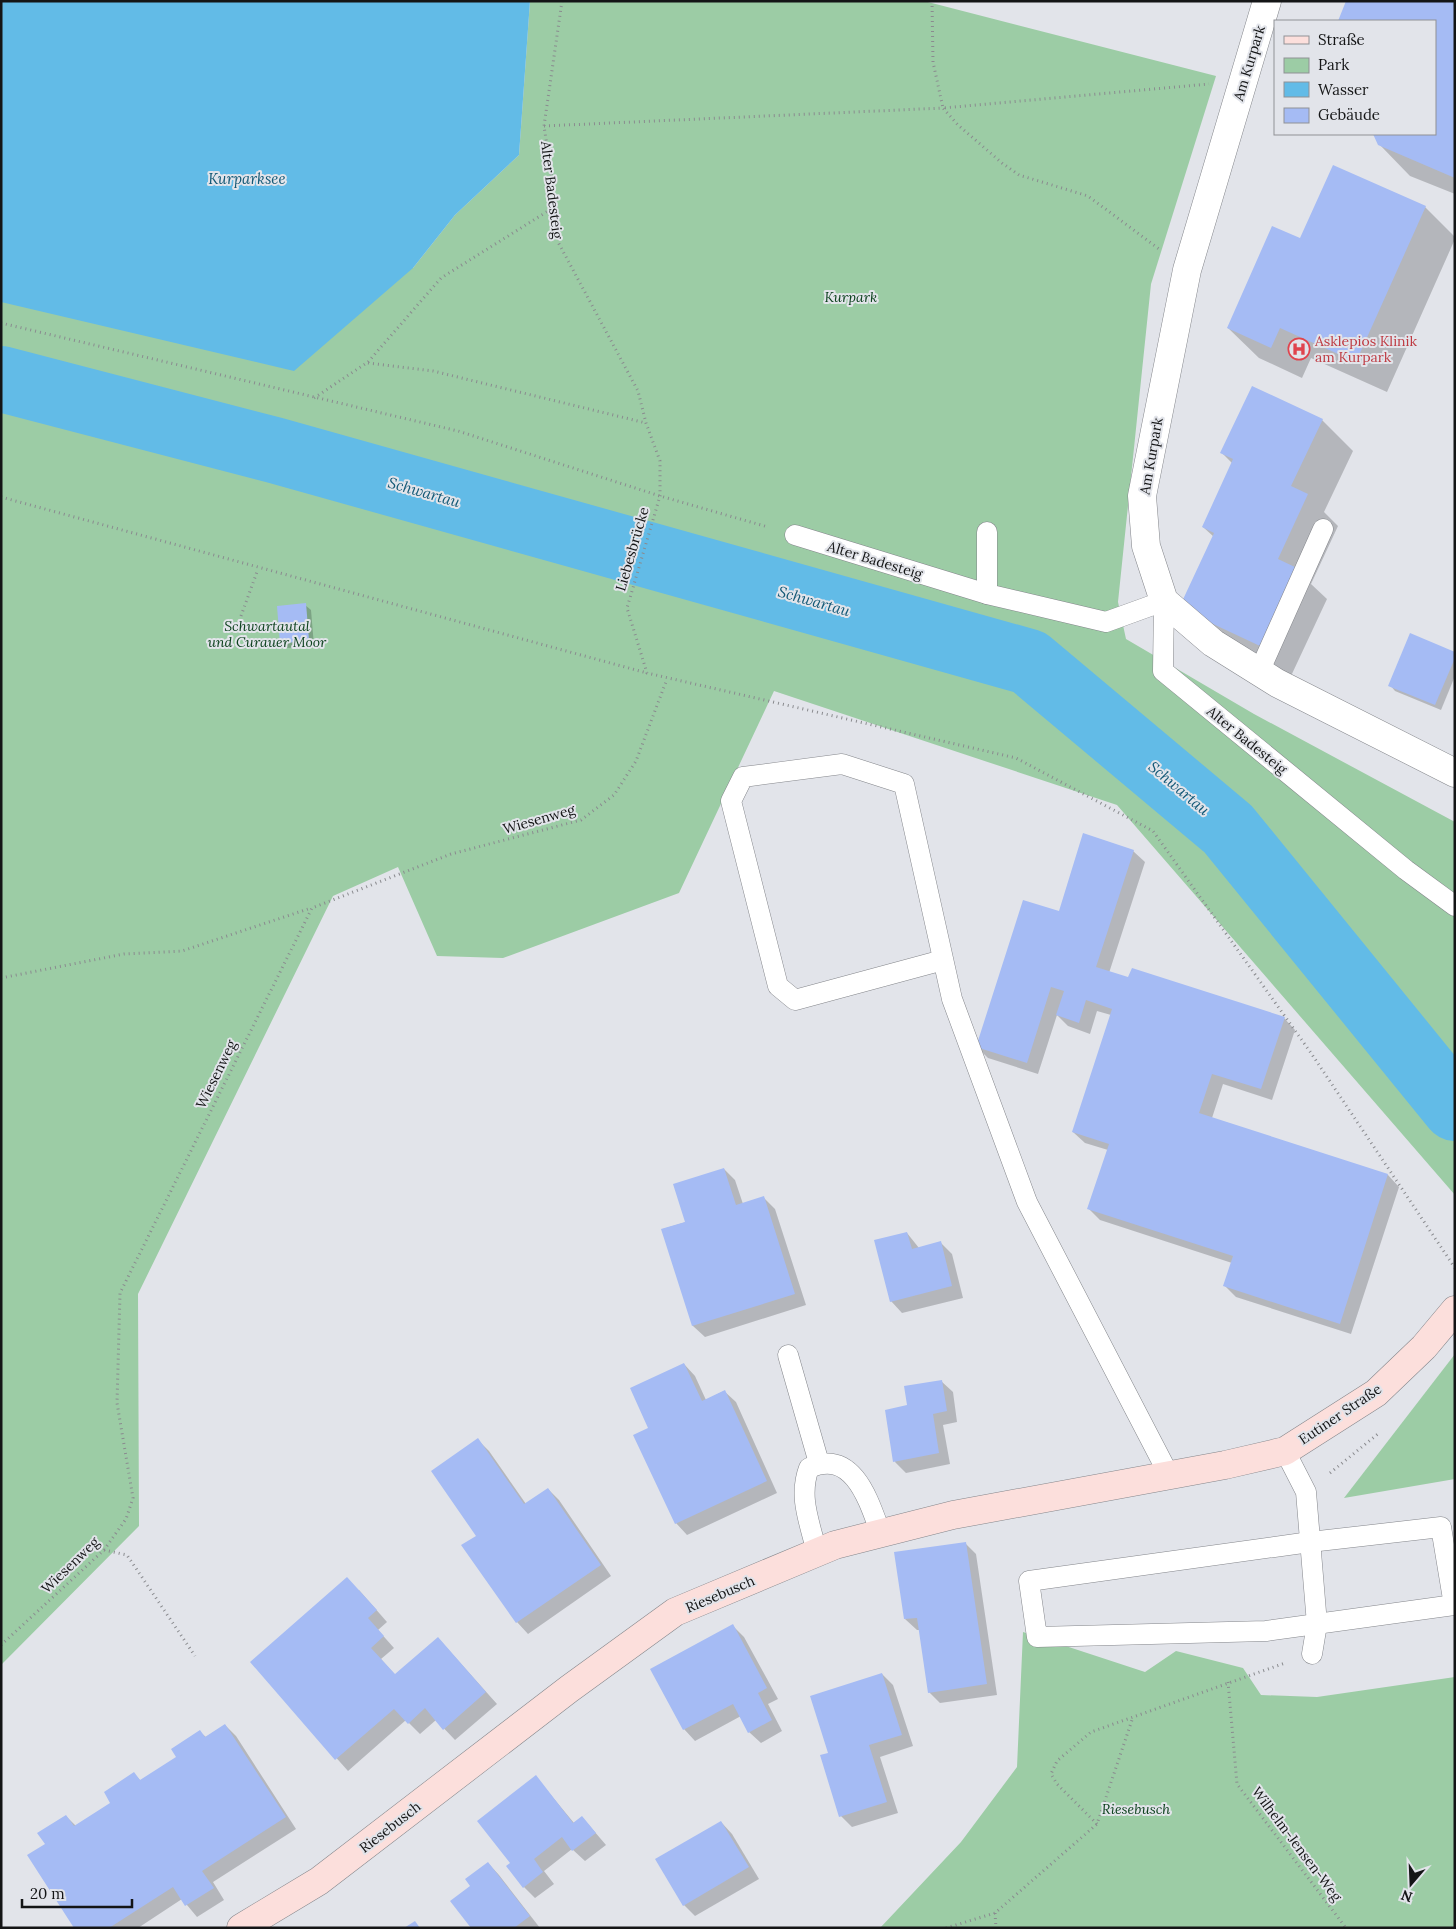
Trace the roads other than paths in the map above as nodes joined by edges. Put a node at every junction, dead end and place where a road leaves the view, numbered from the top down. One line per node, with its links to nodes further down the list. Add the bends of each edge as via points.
1 (1266, 7): 6 (street, Am Kurpark, via 1187,270 1142,496 1146,546)
2 (1323, 528): 7 (lane)
3 (987, 532): 5 (lane)
4 (795, 535): 5 (lane, Alter Badesteig)
5 (987, 594): 6 (lane, Alter Badesteig, via 1106,622)
6 (1164, 601): 7 (street, via 1213,643); 9 (lane, Alter Badesteig, via 1163,671 1406,870)
7 (1259, 672): 8 (street)
8 (1455, 772)
9 (1455, 906)
10 (944, 960): 10 (lane, via 904,784 842,764 743,777 731,801 778,986 795,1000); 15 (lane, via 952,998 1027,1202)
11 (1455, 1310): 13 (main road, Eutiner Straße, via 1424,1347 1376,1393)
12 (788, 1355): 14 (lane)
13 (1285, 1450): 15 (main road, Riesebusch); 17 (lane, via 1306,1492)
14 (819, 1463): 16 (lane, via 846,1467 856,1478); 18 (lane, via 809,1468 803,1495)
15 (1169, 1476): 16 (main road, Riesebusch, via 953,1515)
16 (881, 1534): 18 (main road, Riesebusch, via 835,1545)
17 (1310, 1542): 19 (lane); 19 (lane, via 1441,1527 1454,1606); 19 (lane, via 1030,1580 1037,1637 1266,1631)
18 (817, 1553): 21 (main road, Riesebusch, via 675,1612 319,1881)
19 (1317, 1624): 20 (lane)
20 (1312, 1654)
21 (241, 1928)

